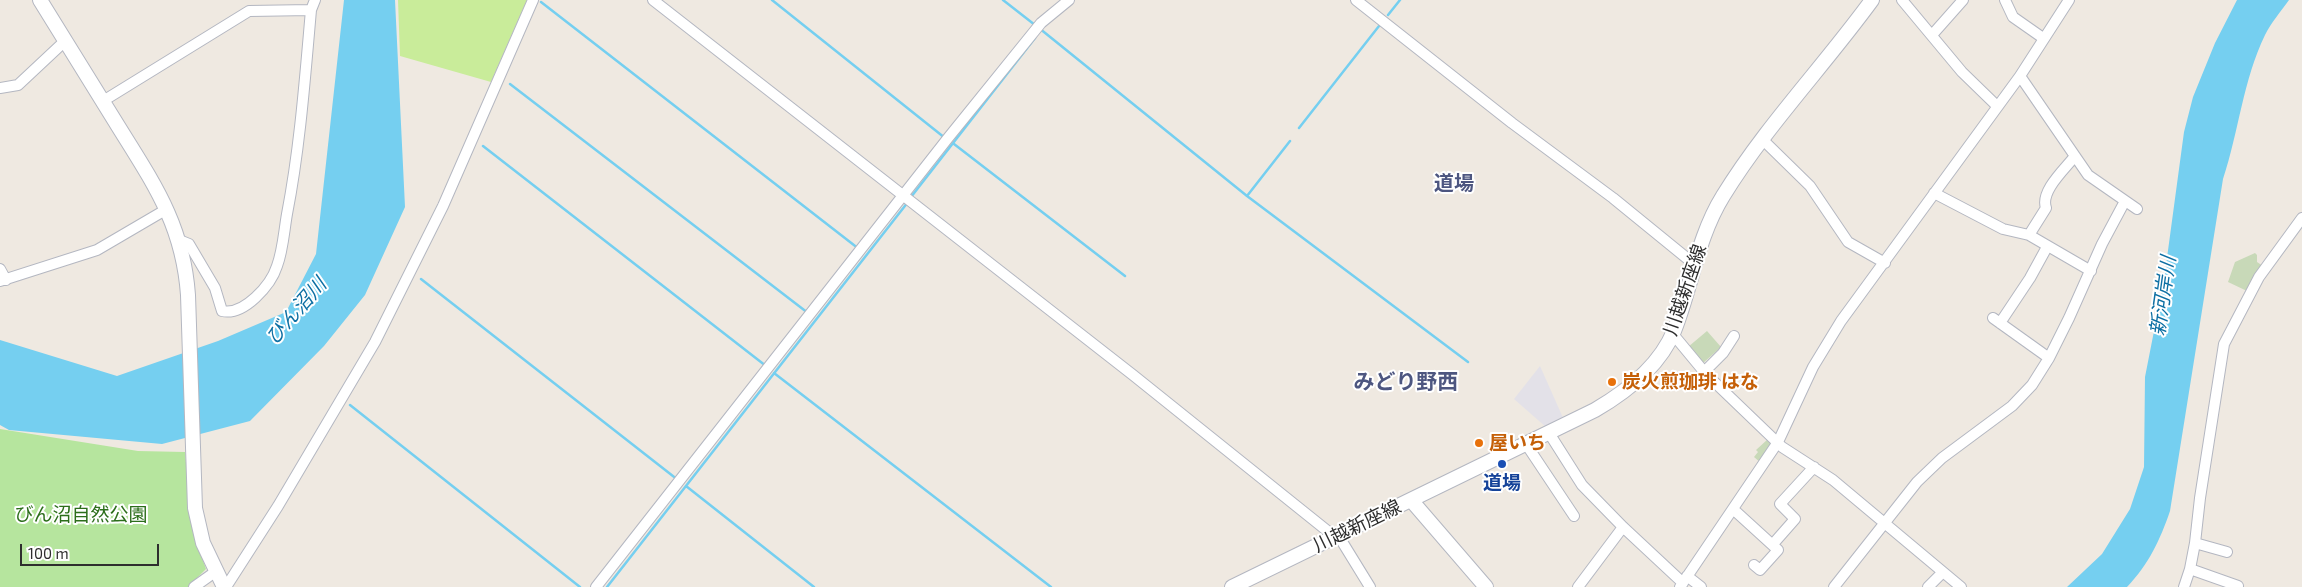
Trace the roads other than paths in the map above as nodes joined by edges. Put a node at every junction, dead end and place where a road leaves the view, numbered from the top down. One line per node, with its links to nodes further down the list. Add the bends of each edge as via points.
1 (40, 0): 15 (main road)
2 (315, 0): 12 (street)
3 (533, 0): 60 (street, via 443,206 375,342)
4 (653, 0): 23 (street)
5 (1070, 0): 23 (street, via 1041,23)
6 (1356, 0): 32 (street)
7 (1872, 0): 20 (main road, 川越新座線)
8 (1902, 0): 13 (street)
9 (1963, 0): 13 (street)
10 (2005, 0): 14 (street, via 2013,17)
11 (2069, 0): 14 (street)
12 (311, 10): 18 (street, via 249,11); 29 (street, via 297,155 280,255 272,278 248,303 222,311 212,281 189,244)
13 (1932, 35): 19 (street, via 1962,72)
14 (2044, 38): 16 (street)
15 (65, 40): 17 (street, via 18,85); 18 (main road)
16 (2020, 76): 19 (street); 21 (street)
17 (0, 88)
18 (103, 101): 25 (main road)
19 (1997, 106): 22 (street)
20 (1763, 140): 31 (street, via 1810,186 1848,242); 32 (main road, 川越新座線, via 1717,206)
21 (2075, 156): 24 (street, via 2088,175); 28 (street, via 2048,190 2044,202 2046,208)
22 (1934, 193): 28 (street, via 2004,229); 31 (street)
23 (902, 196): 49 (street); 61 (street)
24 (2125, 201): 26 (street); 34 (street)
25 (167, 209): 29 (main road); 35 (street, via 97,250)
26 (2137, 209)
27 (2302, 218): 50 (street, via 2260,277 2224,344)
28 (2029, 235): 30 (street)
29 (179, 240): 55 (main road, via 186,274 197,521)
30 (2048, 247): 34 (street); 38 (street, via 2030,278 1996,320)
31 (1885, 263): 41 (street, via 1841,321 1813,367)
32 (1694, 264): 36 (main road, 川越新座線)
33 (0, 269): 35 (street)
34 (2091, 271): 38 (street)
35 (3, 281)
36 (1672, 334): 39 (street); 40 (main road, 川越新座線, via 1658,356 1631,385 1595,410)
37 (1734, 336): 39 (street)
38 (2049, 358): 47 (street, via 2032,385 2012,406 1942,458 1917,482)
39 (1704, 372): 41 (street)
40 (1549, 433): 42 (main road, 川越新座線); 48 (street, via 1582,485)
41 (1778, 442): 43 (street); 45 (street)
42 (1526, 444): 44 (main road, 川越新座線); 46 (street)
43 (1814, 467): 47 (street); 51 (street, via 1780,504 1795,519)
44 (1411, 500): 49 (main road, 川越新座線); 64 (main road)
45 (1733, 509): 51 (street); 57 (street)
46 (1574, 516)
47 (1884, 523): 56 (street); 67 (street)
48 (1623, 527): 57 (street); 65 (street)
49 (1337, 536): 62 (main road, 川越新座線); 63 (street)
50 (2195, 543): 52 (street); 54 (street)
51 (1773, 544): 53 (street, via 1778,550 1760,570)
52 (2227, 552)
53 (1754, 565)
54 (2190, 569): 58 (street); 70 (street)
55 (216, 572): 59 (street); 60 (main road)
56 (1943, 572): 68 (street); 69 (street)
57 (1683, 582): 66 (street)
58 (2238, 586)
59 (194, 587)
60 (225, 587)
61 (596, 587)
62 (1232, 587)
63 (1370, 587)
64 (1486, 587)
65 (1578, 587)
66 (1701, 587)
67 (1834, 587)
68 (1928, 587)
69 (1961, 587)
70 (2184, 587)

